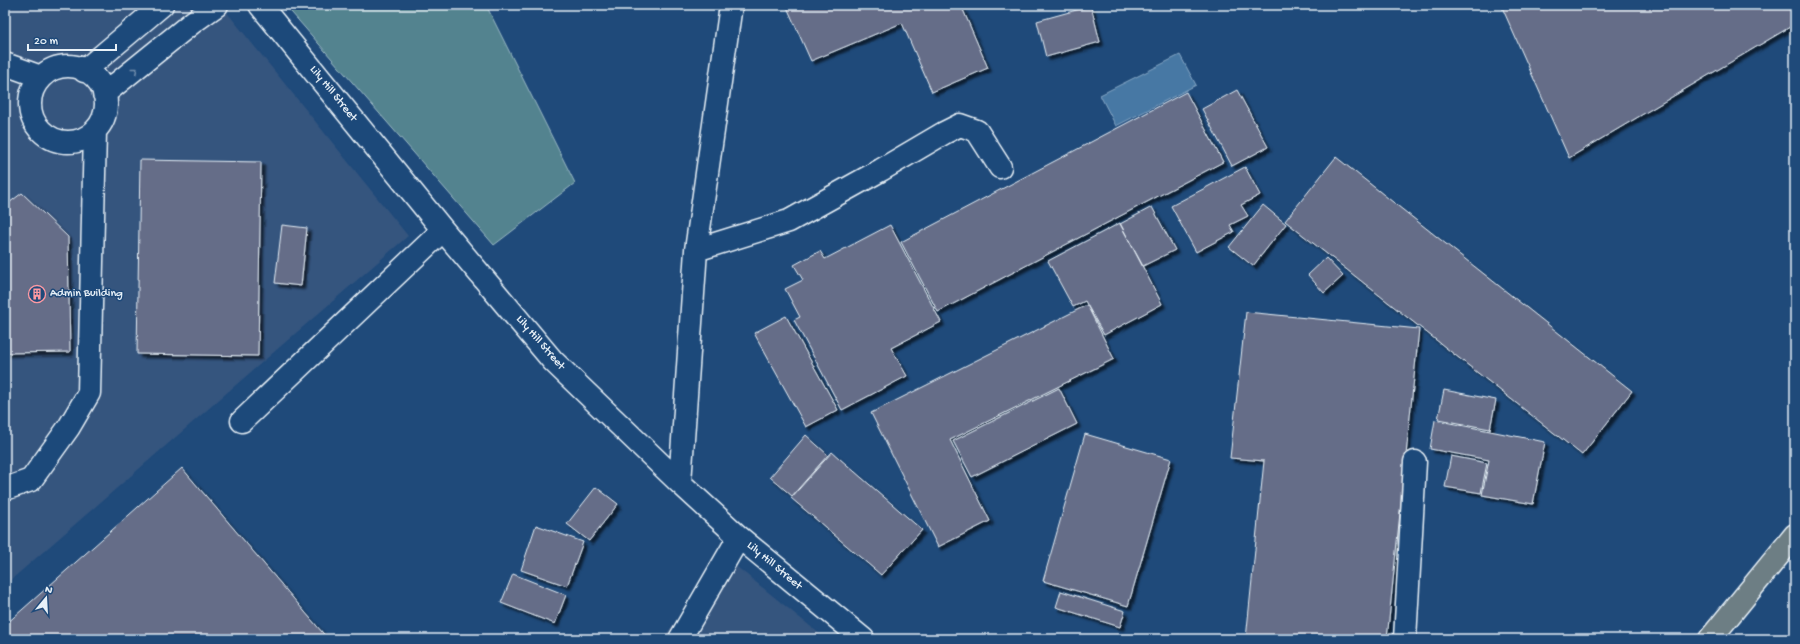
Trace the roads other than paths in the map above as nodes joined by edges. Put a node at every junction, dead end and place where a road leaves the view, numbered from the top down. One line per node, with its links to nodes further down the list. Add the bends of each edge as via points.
1 (162, 5): 6 (street)
2 (217, 5): 8 (street, one-way to 2)
3 (260, 5): 11 (street, Lily Hill Street)
4 (730, 5): 12 (street)
5 (5, 64): 7 (street)
6 (84, 71): 7 (street, via 65,66 52,69); 8 (street, via 90,73 99,83)
7 (41, 77): 9 (street, via 33,88 30,100 31,114 36,126 58,141 71,142 84,138)
8 (104, 94): 9 (street, via 106,107 102,120)
9 (94, 131): 16 (street, via 89,393 31,480)
10 (1000, 167): 12 (street, via 977,131 960,126 944,132 789,221)
11 (444, 230): 13 (street); 15 (street, Lily Hill Street, via 553,360)
12 (696, 250): 15 (street)
13 (242, 421)
14 (1415, 462): 21 (street)
15 (680, 483): 18 (street, Lily Hill Street)
16 (5, 488)
17 (1795, 535): 22 (main road)
18 (739, 537): 19 (street); 20 (street, Lily Hill Street)
19 (680, 639)
20 (863, 639)
21 (1405, 639)
22 (1710, 639)

